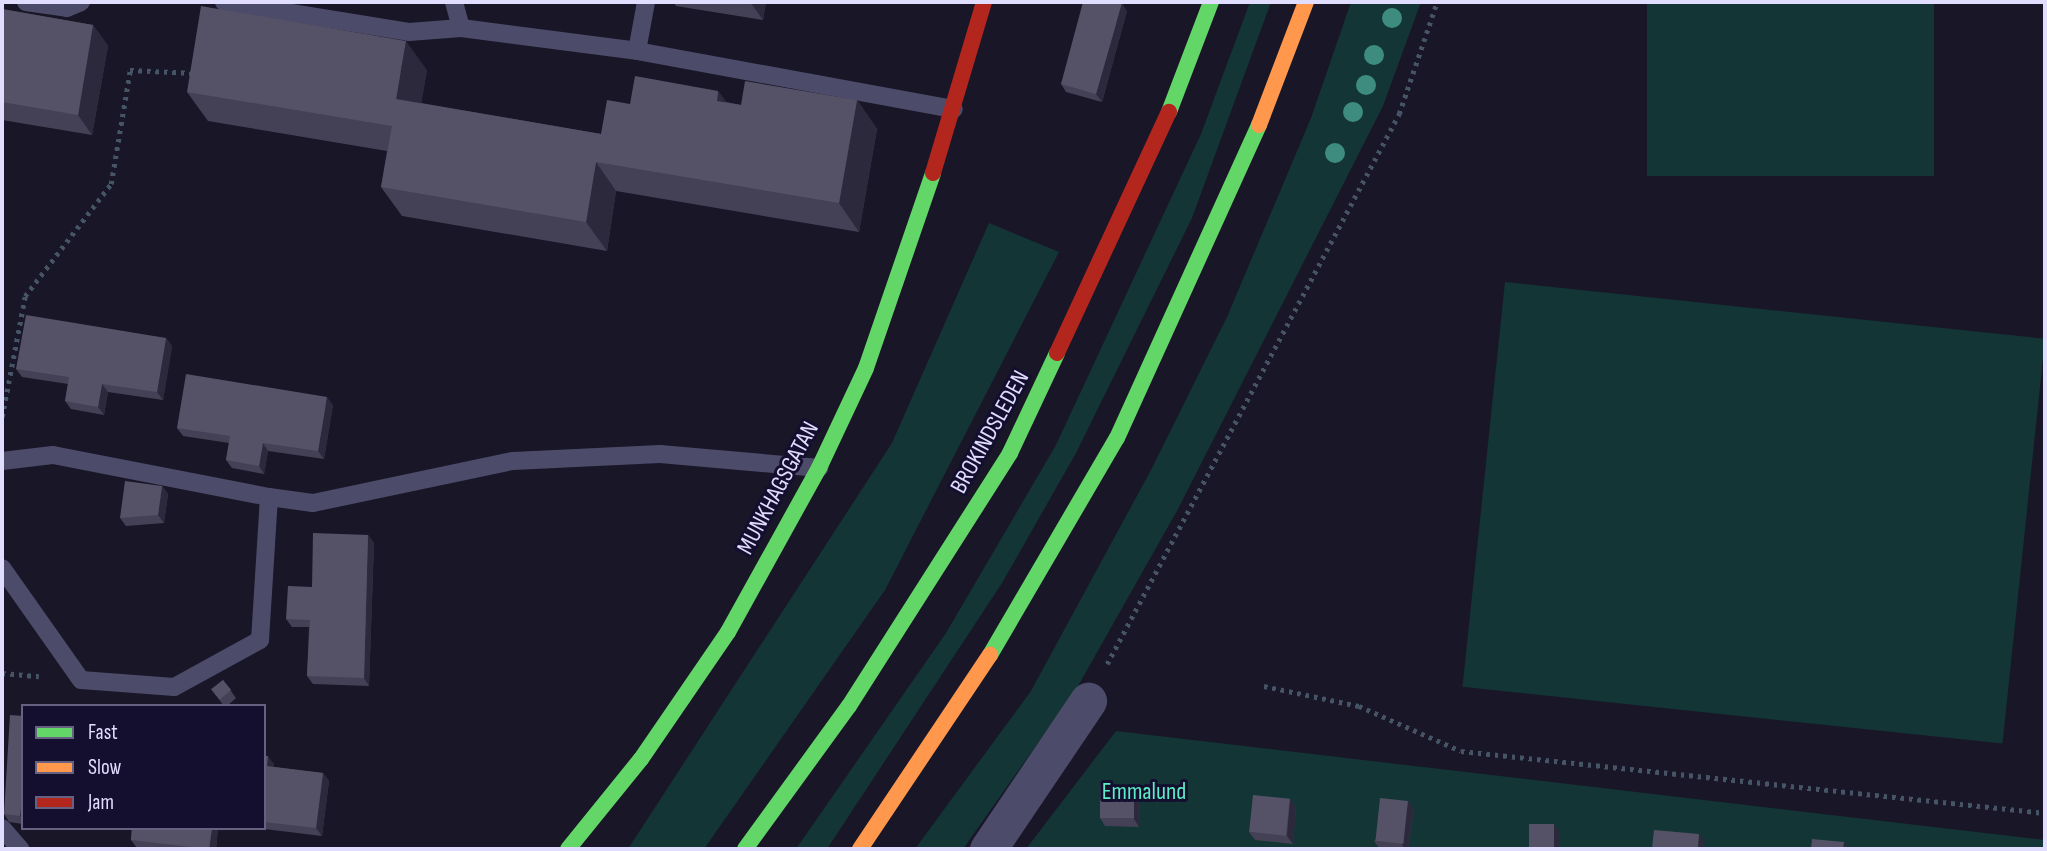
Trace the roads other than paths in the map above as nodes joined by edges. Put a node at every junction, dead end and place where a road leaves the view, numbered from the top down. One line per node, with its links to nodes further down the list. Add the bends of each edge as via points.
1 (26, 2): 2 (lane, via 66,8)
2 (81, 2)
3 (224, 2): 9 (lane, via 409,32)
4 (454, 2): 9 (lane)
5 (646, 2): 10 (lane)
6 (984, 2): 11 (main road, MUNKHAGSGATAN)
7 (1211, 2): 20 (main road, BROKINDSLEDEN, via 1169,113 1010,453 849,706)
8 (1306, 2): 21 (main road, via 1236,183 1117,438 964,700)
9 (461, 28): 10 (lane)
10 (637, 51): 11 (lane)
11 (954, 109): 13 (main road, MUNKHAGSGATAN, via 871,356)
12 (2, 461): 14 (lane, via 53,455)
13 (819, 468): 14 (lane, via 660,454 513,461 313,503); 19 (main road, MUNKHAGSGATAN, via 728,632 641,759)
14 (269, 497): 15 (lane, via 260,640 174,687 81,680)
15 (2, 568)
16 (1087, 701): 22 (street)
17 (2, 828): 18 (lane)
18 (20, 849)
19 (568, 849)
20 (746, 849)
21 (860, 849)
22 (988, 849)

